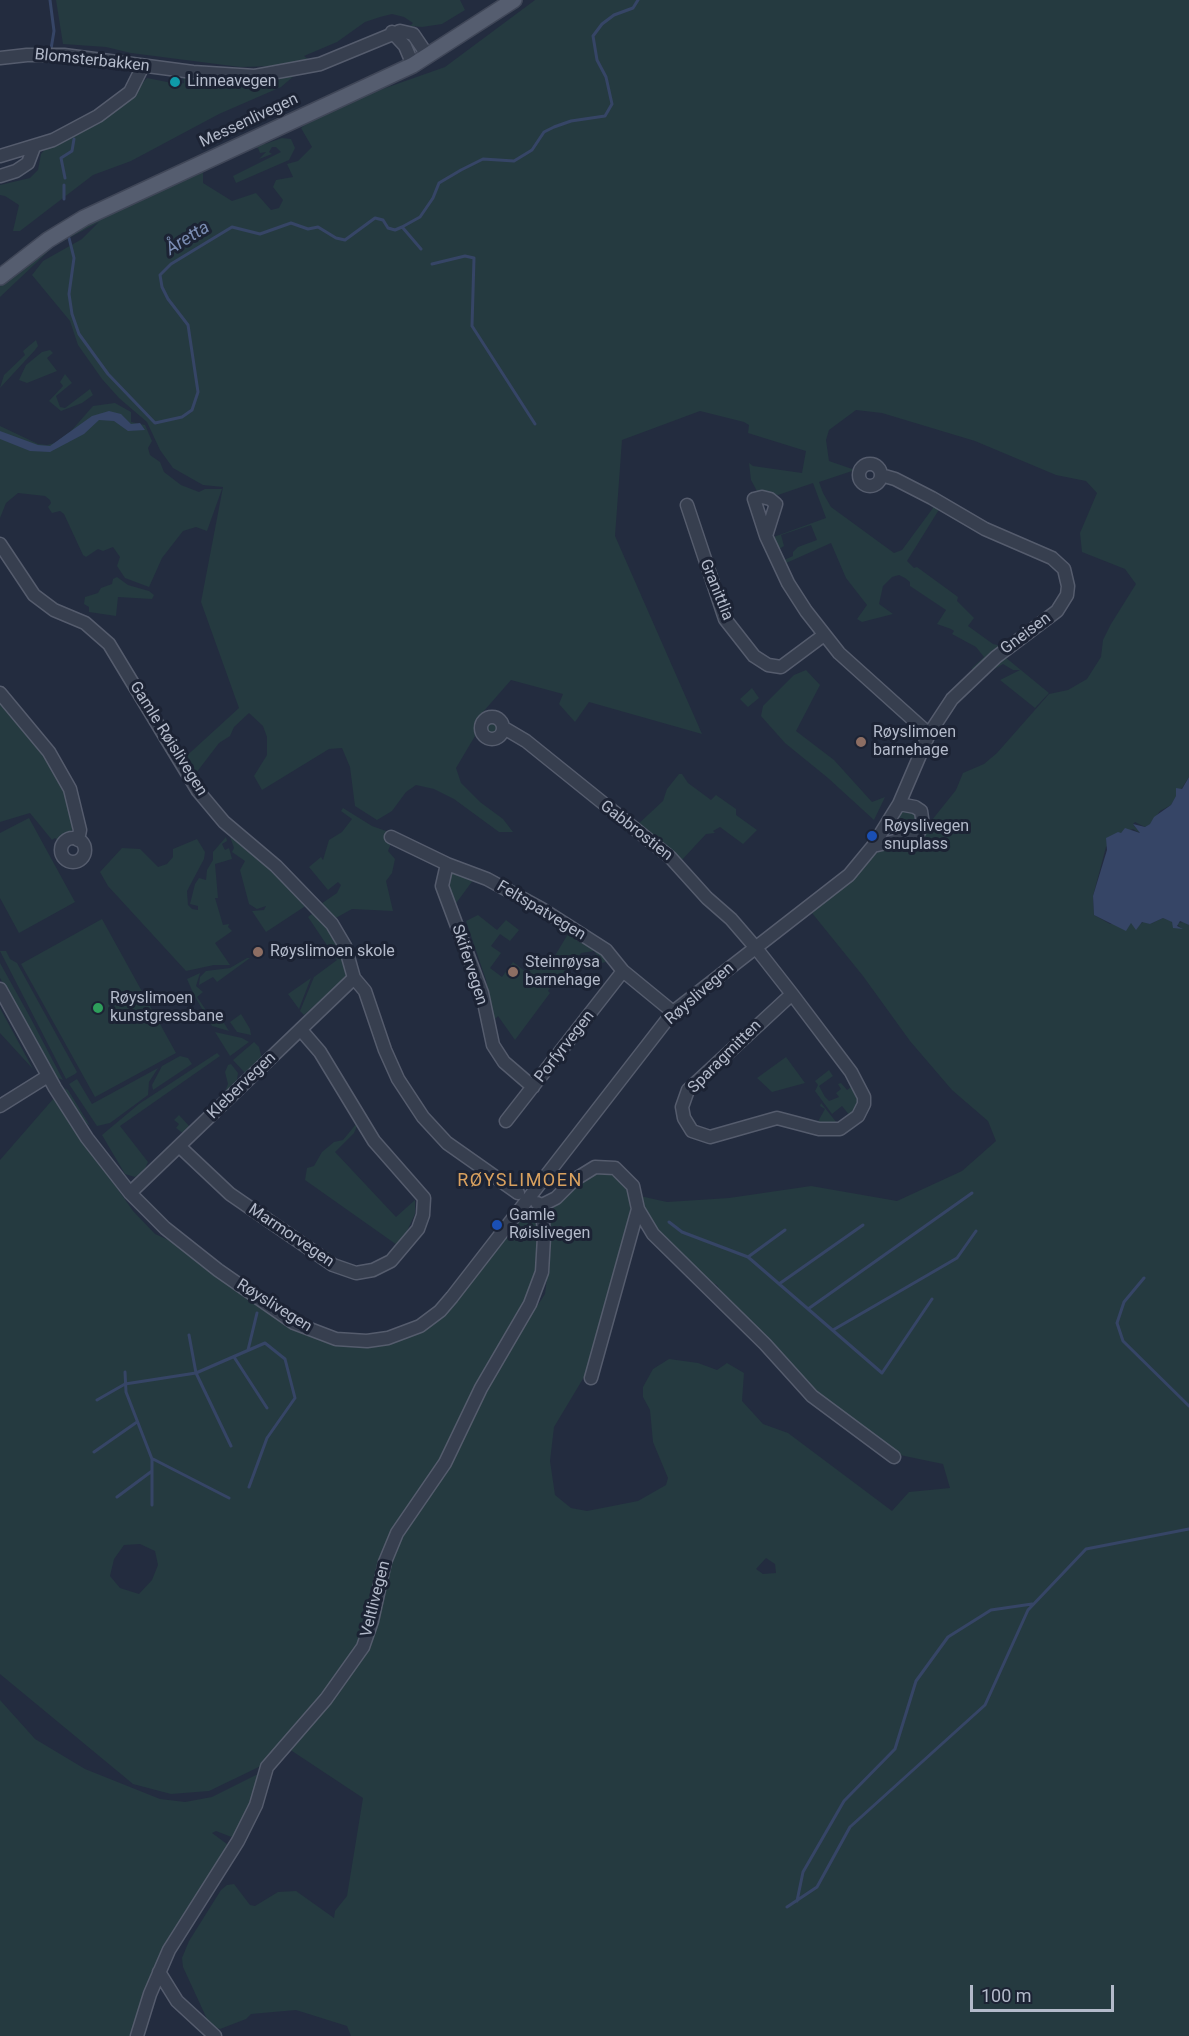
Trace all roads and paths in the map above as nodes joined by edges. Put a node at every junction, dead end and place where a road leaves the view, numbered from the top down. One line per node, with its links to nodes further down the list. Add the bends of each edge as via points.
1 (514, 0): 3 (main road, Messenlivegen)
2 (392, 32): 3 (street, via 413,34); 5 (street, via 405,46); 6 (street, Blomsterbakken, via 320,64 270,75 239,76)
3 (428, 56): 5 (main road, Messenlivegen)
4 (0, 58): 6 (street, Blomsterbakken, via 43,54)
5 (413, 64): 10 (main road, Messenlivegen, via 84,218)
6 (143, 66): 7 (street, via 136,85 115,105 69,133)
7 (34, 147): 8 (street); 9 (street, via 28,164)
8 (0, 156)
9 (0, 176)
10 (0, 277)
11 (881, 476): 18 (street, Gneisen, via 895,479 985,529 1052,558 1067,578 1067,595 1057,611 969,680)
12 (687, 505): 15 (street, Granittlia, via 725,619 754,656 781,668)
13 (766, 536): 15 (street, via 788,583)
14 (0, 544): 26 (street, Gamle Røislivegen, via 34,595 54,610 85,624 109,644 198,791 224,822 276,866 332,924 345,946)
15 (824, 635): 18 (street, via 873,686)
16 (0, 693): 21 (street, via 49,752 70,789 80,830)
17 (504, 728): 24 (street, Gabbrostien, via 526,741 670,857)
18 (929, 734): 19 (street, Gneisen)
19 (898, 804): 22 (street, Røyslivegen); 22 (street, via 921,811 923,825 908,838)
20 (391, 837): 23 (street, Feltspatvegen)
21 (78, 840)
22 (873, 846): 24 (street, Røyslivegen, via 849,875)
23 (447, 864): 25 (street, Feltspatvegen, via 487,879 542,909 606,950); 32 (street, Skifervegen, via 442,886 482,993 493,1044 504,1062)
24 (756, 948): 28 (street, Sparagmitten); 29 (street, Røyslivegen)
25 (623, 971): 29 (street, Feltspatvegen); 32 (street, Porfyrvegen)
26 (354, 978): 30 (street, Klebervegen); 37 (street, Gamle Røislivegen, via 365,991 398,1079 423,1117 455,1149)
27 (0, 989): 31 (street, Røyslivegen)
28 (792, 994): 28 (street, Sparagmitten, via 688,1090 682,1107 692,1131 710,1137 777,1118 829,1130 847,1125 858,1116 864,1104 862,1090)
29 (673, 1012): 37 (street, Røyslivegen)
30 (301, 1030): 35 (street, Klebervegen); 35 (street, Marmorvegen, via 320,1052 374,1141 424,1198 418,1229 391,1261 356,1273 333,1265 236,1199)
31 (48, 1076): 33 (street); 36 (street, Røyslivegen, via 87,1138)
32 (533, 1088): 34 (street, Porfyrvegen)
33 (0, 1106)
34 (506, 1121)
35 (179, 1146): 36 (street, Klebervegen)
36 (130, 1193): 37 (street, Røyslivegen, via 183,1243 294,1323 336,1339 367,1341 407,1332 440,1311)
37 (523, 1196): 38 (street, Gamle Røislivegen)
38 (542, 1205): 39 (street, via 585,1172 606,1166 628,1179 638,1198); 42 (street, Veltlivegen, via 544,1237 538,1287 481,1388 445,1463 397,1533 384,1562 363,1647 326,1699 267,1767 243,1832 180,1931)
39 (638, 1209): 40 (street); 41 (street, via 653,1234 812,1395)
40 (591, 1378)
41 (894, 1457)
42 (159, 1972): 43 (street, Veltlivegen); 44 (street, via 177,2001)
43 (137, 2036)
44 (215, 2036)

